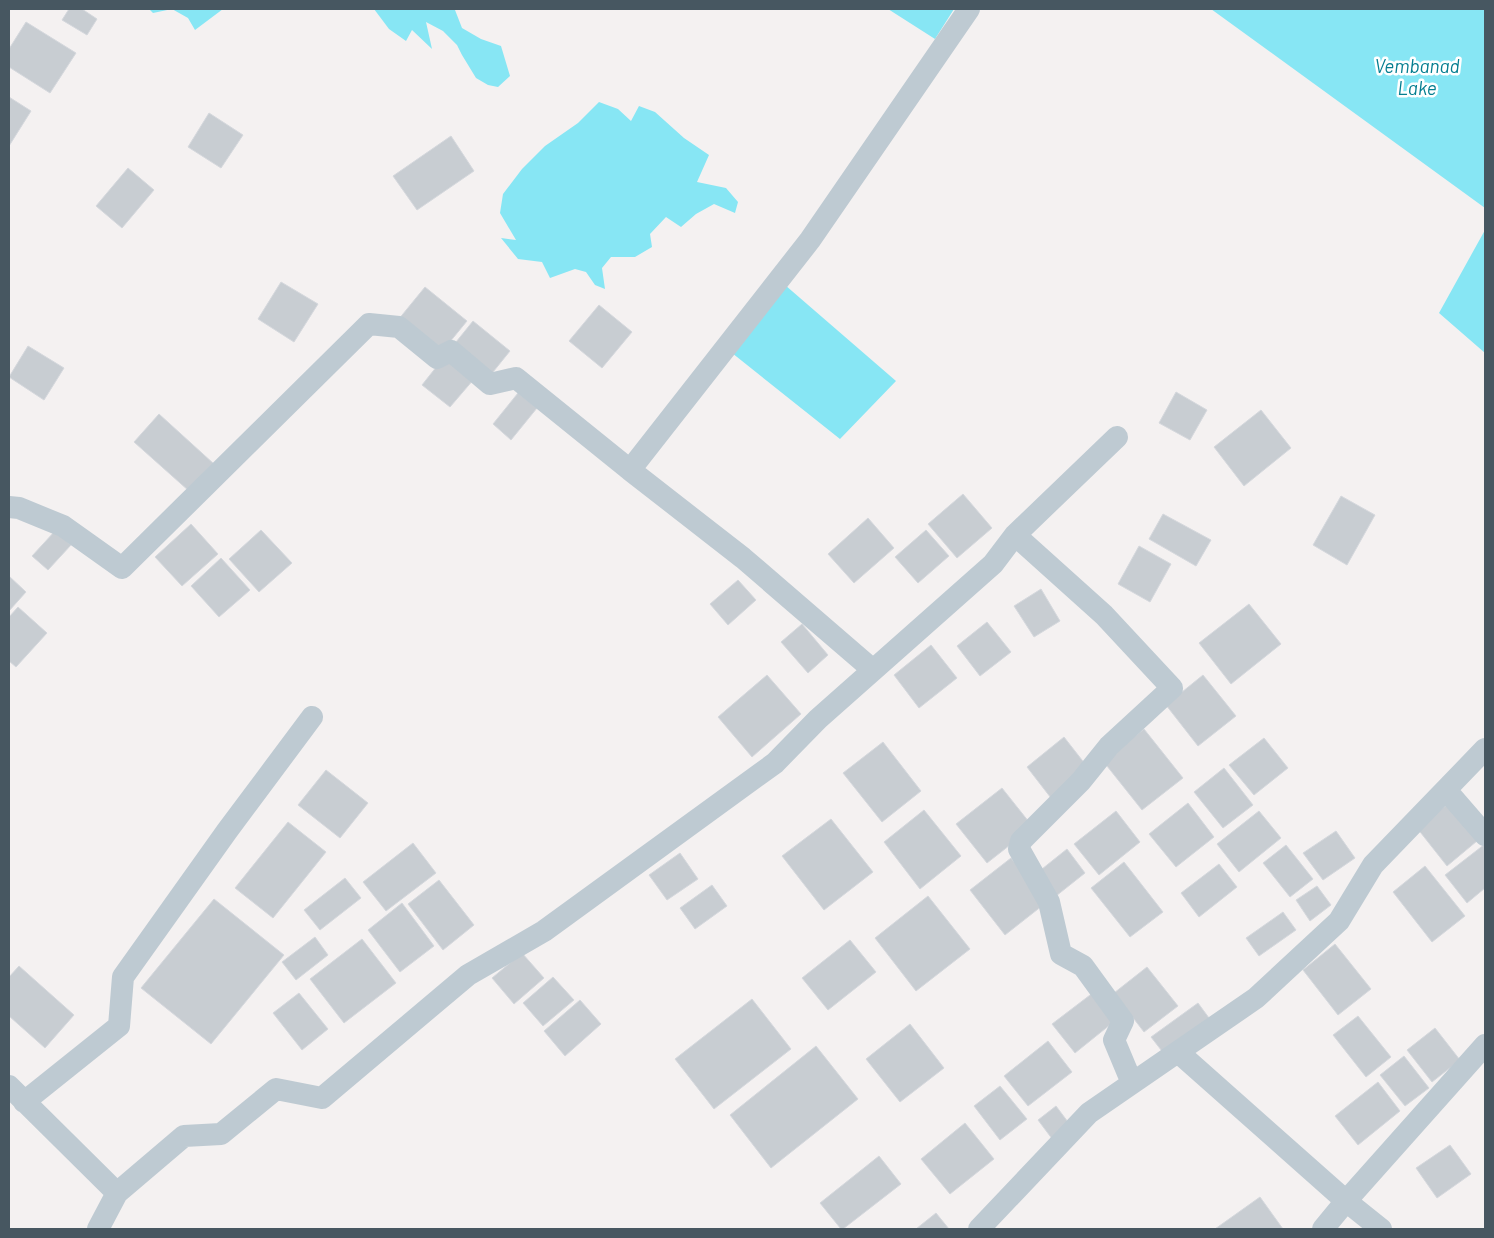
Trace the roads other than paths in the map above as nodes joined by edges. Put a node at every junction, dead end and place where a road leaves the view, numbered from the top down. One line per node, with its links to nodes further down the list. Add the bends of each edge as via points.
1 (969, 9): 3 (street, via 810,240)
2 (1118, 437): 5 (street)
3 (630, 470): 4 (street, via 516,378 490,384 451,351 436,358 399,327 369,324 122,568 64,526); 6 (street, via 743,558)
4 (9, 507)
5 (1015, 536): 6 (street, via 993,564); 13 (street, via 1104,615 1172,688 1109,746 1081,781 1021,841 1019,849 1049,902 1061,954 1083,966 1123,1020 1114,1040)
6 (874, 670): 15 (street, via 818,719 775,763 544,931 468,975 322,1098 276,1089 221,1134 184,1136)
7 (312, 717): 14 (street, via 123,976 119,1026)
8 (1485, 749): 9 (street)
9 (1446, 790): 10 (street); 12 (street, via 1373,865 1339,921 1256,998)
10 (1485, 835)
11 (1485, 1044): 16 (street)
12 (1178, 1052): 13 (street); 16 (street)
13 (1132, 1083): 18 (street, via 1089,1113)
14 (16, 1094): 15 (street)
15 (117, 1193): 17 (street)
16 (1346, 1201): 19 (street); 20 (street)
17 (98, 1229)
18 (979, 1229)
19 (1323, 1229)
20 (1381, 1229)

